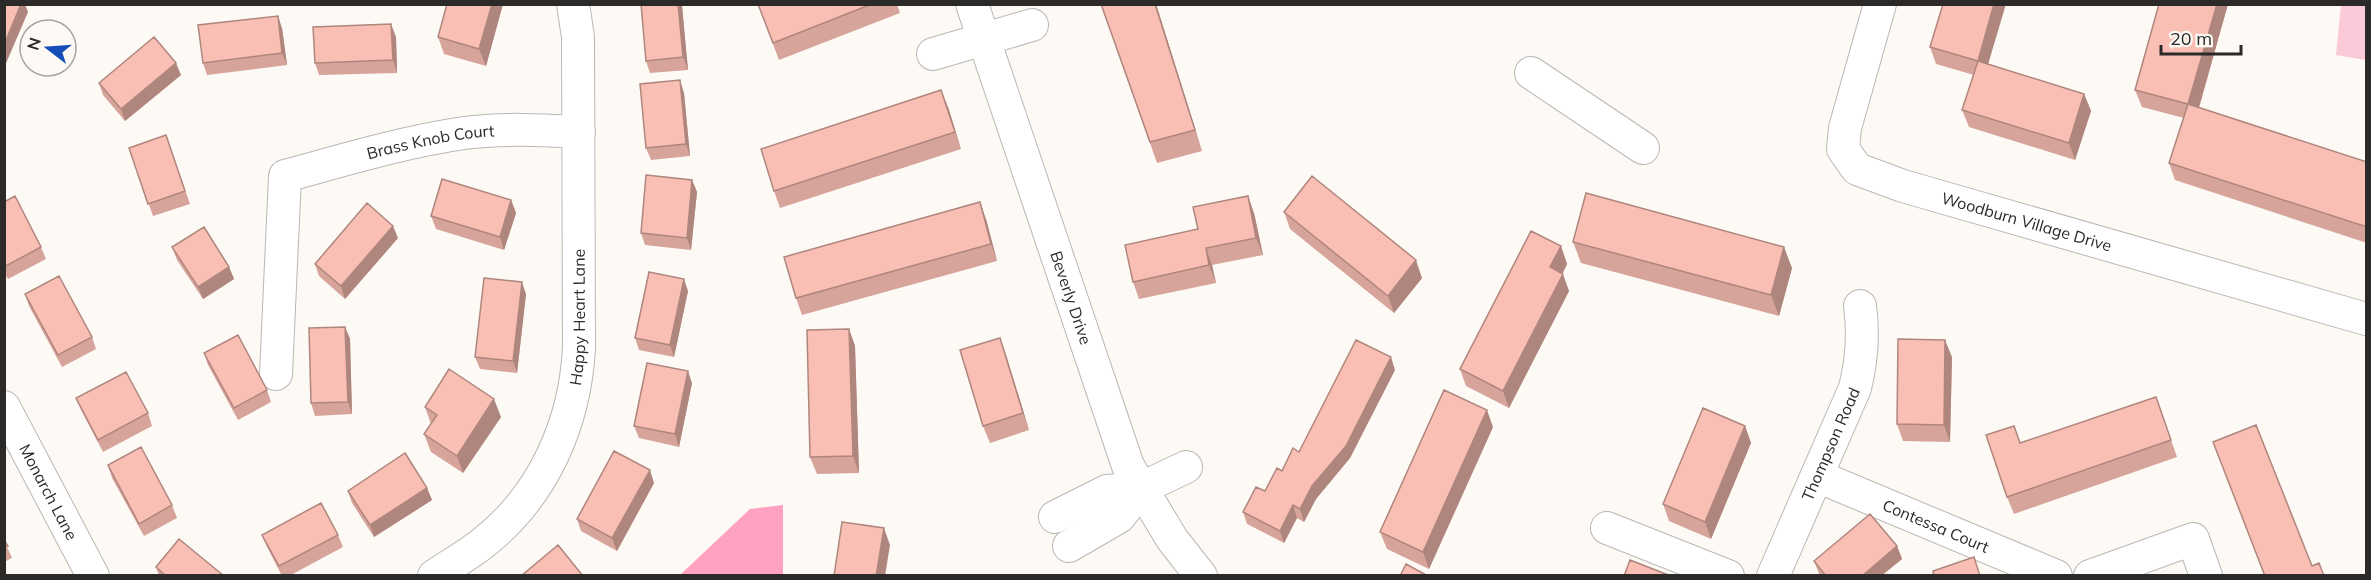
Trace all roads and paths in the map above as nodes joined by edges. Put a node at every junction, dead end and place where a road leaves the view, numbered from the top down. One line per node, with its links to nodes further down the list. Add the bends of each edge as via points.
1 (573, 4): 8 (street, Happy Heart Lane, via 578,37)
2 (972, 4): 5 (street, Beverly Drive)
3 (1880, 4): 11 (street, Woodburn Village Drive, via 1845,128 1843,150 1857,169 1903,186)
4 (1032, 25): 5 (street)
5 (983, 38): 6 (street); 16 (street, Beverly Drive, via 1128,466)
6 (933, 54)
7 (1531, 73): 9 (street)
8 (579, 132): 12 (street, Brass Knob Court, via 466,133 410,143 285,176); 21 (street, Happy Heart Lane, via 579,348 570,412 555,452 533,490 511,517 483,543)
9 (1643, 148)
10 (1860, 306): 15 (street, Thompson Road, via 1862,362 1855,388)
11 (2367, 319)
12 (276, 374)
13 (4, 408): 20 (street, Monarch Lane)
14 (1186, 467): 16 (street)
15 (1816, 477): 24 (street, Thompson Road); 25 (street, Contessa Court)
16 (1142, 489): 17 (street, via 1107,491); 19 (street, via 1119,517); 22 (street, Beverly Drive, via 1172,539)
17 (1055, 517)
18 (1607, 528): 23 (street)
19 (1070, 546)
20 (93, 576)
21 (434, 576)
22 (1201, 576)
23 (1728, 576)
24 (1773, 576)
25 (2056, 576)
26 (2090, 576): 27 (street, via 2193,539)
27 (2206, 576)

